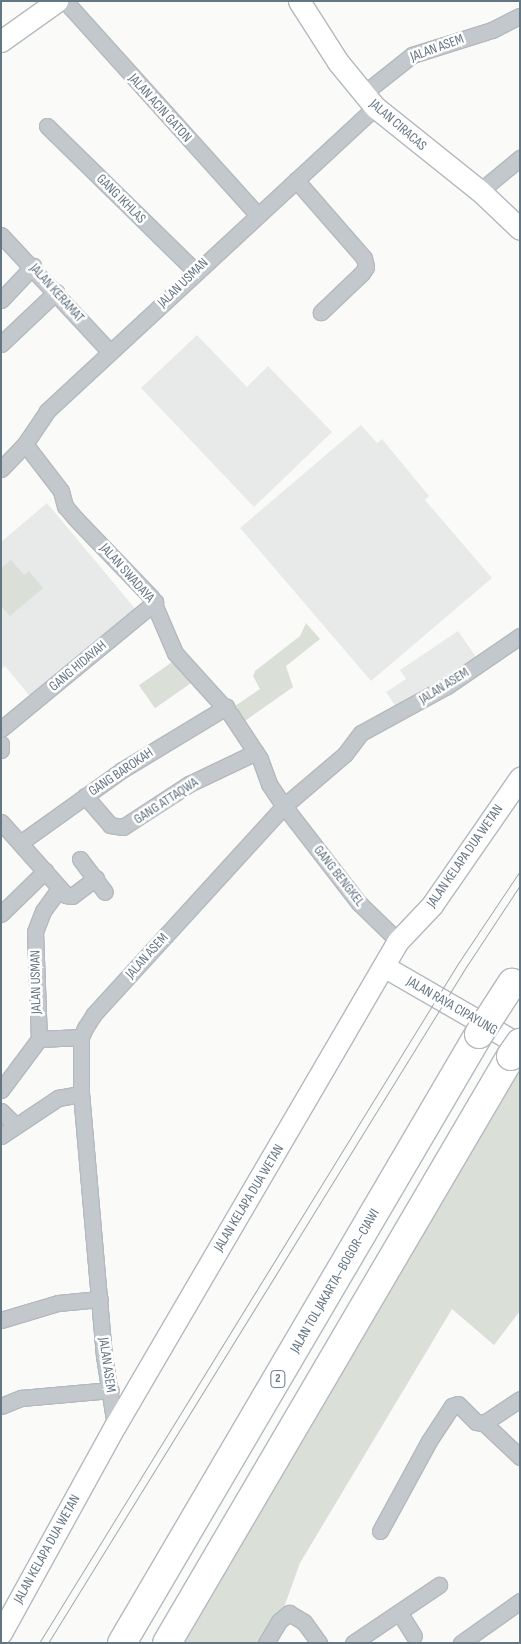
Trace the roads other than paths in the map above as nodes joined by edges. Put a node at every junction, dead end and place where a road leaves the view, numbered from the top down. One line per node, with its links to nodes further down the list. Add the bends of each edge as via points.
1 (57, 1): 5 (street)
2 (65, 1): 11 (street, JALAN ACIN GATON)
3 (299, 1): 6 (street, JALAN CIRACAS)
4 (520, 16): 6 (street, JALAN ASEM, via 492,30 412,55)
5 (1, 42)
6 (369, 100): 9 (street, JALAN USMAN); 10 (street, JALAN CIRACAS)
7 (47, 126): 15 (street, GANG IKHLAS)
8 (520, 158): 10 (street)
9 (296, 180): 11 (street, JALAN USMAN); 18 (street, via 354,243 366,267)
10 (480, 192): 12 (street, JALAN CIRACAS)
11 (257, 214): 15 (street, JALAN USMAN)
12 (520, 229)
13 (1, 235): 14 (street, JALAN KERAMAT)
14 (33, 266): 16 (street, JALAN KERAMAT); 17 (street)
15 (195, 272): 20 (street, JALAN USMAN)
16 (56, 292): 19 (street); 20 (street, JALAN KERAMAT)
17 (1, 300)
18 (321, 312)
19 (1, 344)
20 (110, 352): 21 (street, JALAN USMAN, via 47,411)
21 (25, 444): 22 (street, JALAN USMAN); 23 (street, JALAN SWADAYA, via 61,491 65,506)
22 (1, 469)
23 (155, 602): 25 (street, JALAN SWADAYA, via 181,662 200,677); 26 (street, GANG HIDAYAH)
24 (520, 636): 32 (street, JALAN ASEM, via 433,694 368,727 345,754)
25 (226, 707): 29 (street, JALAN SWADAYA); 31 (street, GANG BAROKAH)
26 (1, 729)
27 (1, 744): 28 (street)
28 (1, 750)
29 (256, 752): 31 (street, GANG ATTAQWA, via 188,784 123,827 110,825); 32 (street, JALAN SWADAYA, via 269,784)
30 (520, 778): 41 (street, JALAN KELAPA DUA WETAN, via 432,905)
31 (85, 796): 34 (street, GANG BAROKAH)
32 (284, 806): 41 (street, GANG BENGKEL, via 359,903); 44 (street, JALAN ASEM, via 94,1014)
33 (1, 822): 34 (street)
34 (20, 843): 36 (street)
35 (80, 859): 37 (street)
36 (45, 871): 38 (street); 40 (street)
37 (96, 878): 38 (street, via 72,896); 39 (street)
38 (62, 892): 45 (street, JALAN USMAN, via 43,911 35,932)
39 (105, 892)
40 (1, 914)
41 (398, 941): 42 (street, JALAN KELAPA DUA WETAN)
42 (385, 967): 46 (street, JALAN RAYA CIPAYUNG); 58 (street, JALAN KELAPA DUA WETAN)
43 (516, 977): 66 (highway, JALAN TOL JAKARTA–BOGOR–CIAWI / 2, bridge, via 479,1034)
44 (81, 1038): 45 (street); 48 (street, JALAN ASEM)
45 (39, 1039): 47 (street)
46 (517, 1048): 67 (highway)
47 (1, 1090)
48 (81, 1094): 50 (street, via 58,1098); 52 (street, JALAN ASEM)
49 (1, 1111): 50 (street)
50 (15, 1125): 51 (street)
51 (1, 1136)
52 (100, 1299): 53 (street, via 58,1303); 54 (street, JALAN ASEM)
53 (1, 1320)
54 (111, 1390): 56 (street, via 21,1398); 58 (street, JALAN ASEM)
55 (520, 1399): 57 (street)
56 (1, 1406)
57 (484, 1423): 59 (street); 60 (street, via 476,1422 458,1404 452,1406 429,1440)
58 (115, 1426): 64 (street, JALAN KELAPA DUA WETAN)
59 (520, 1457)
60 (380, 1531)
61 (439, 1585): 63 (street)
62 (520, 1601): 71 (street)
63 (399, 1612): 65 (street); 70 (street)
64 (1, 1633)
65 (414, 1636)
66 (122, 1643)
67 (167, 1643)
68 (266, 1643): 69 (street, via 279,1621 289,1613 304,1622)
69 (319, 1643)
70 (354, 1643)
71 (461, 1643)

